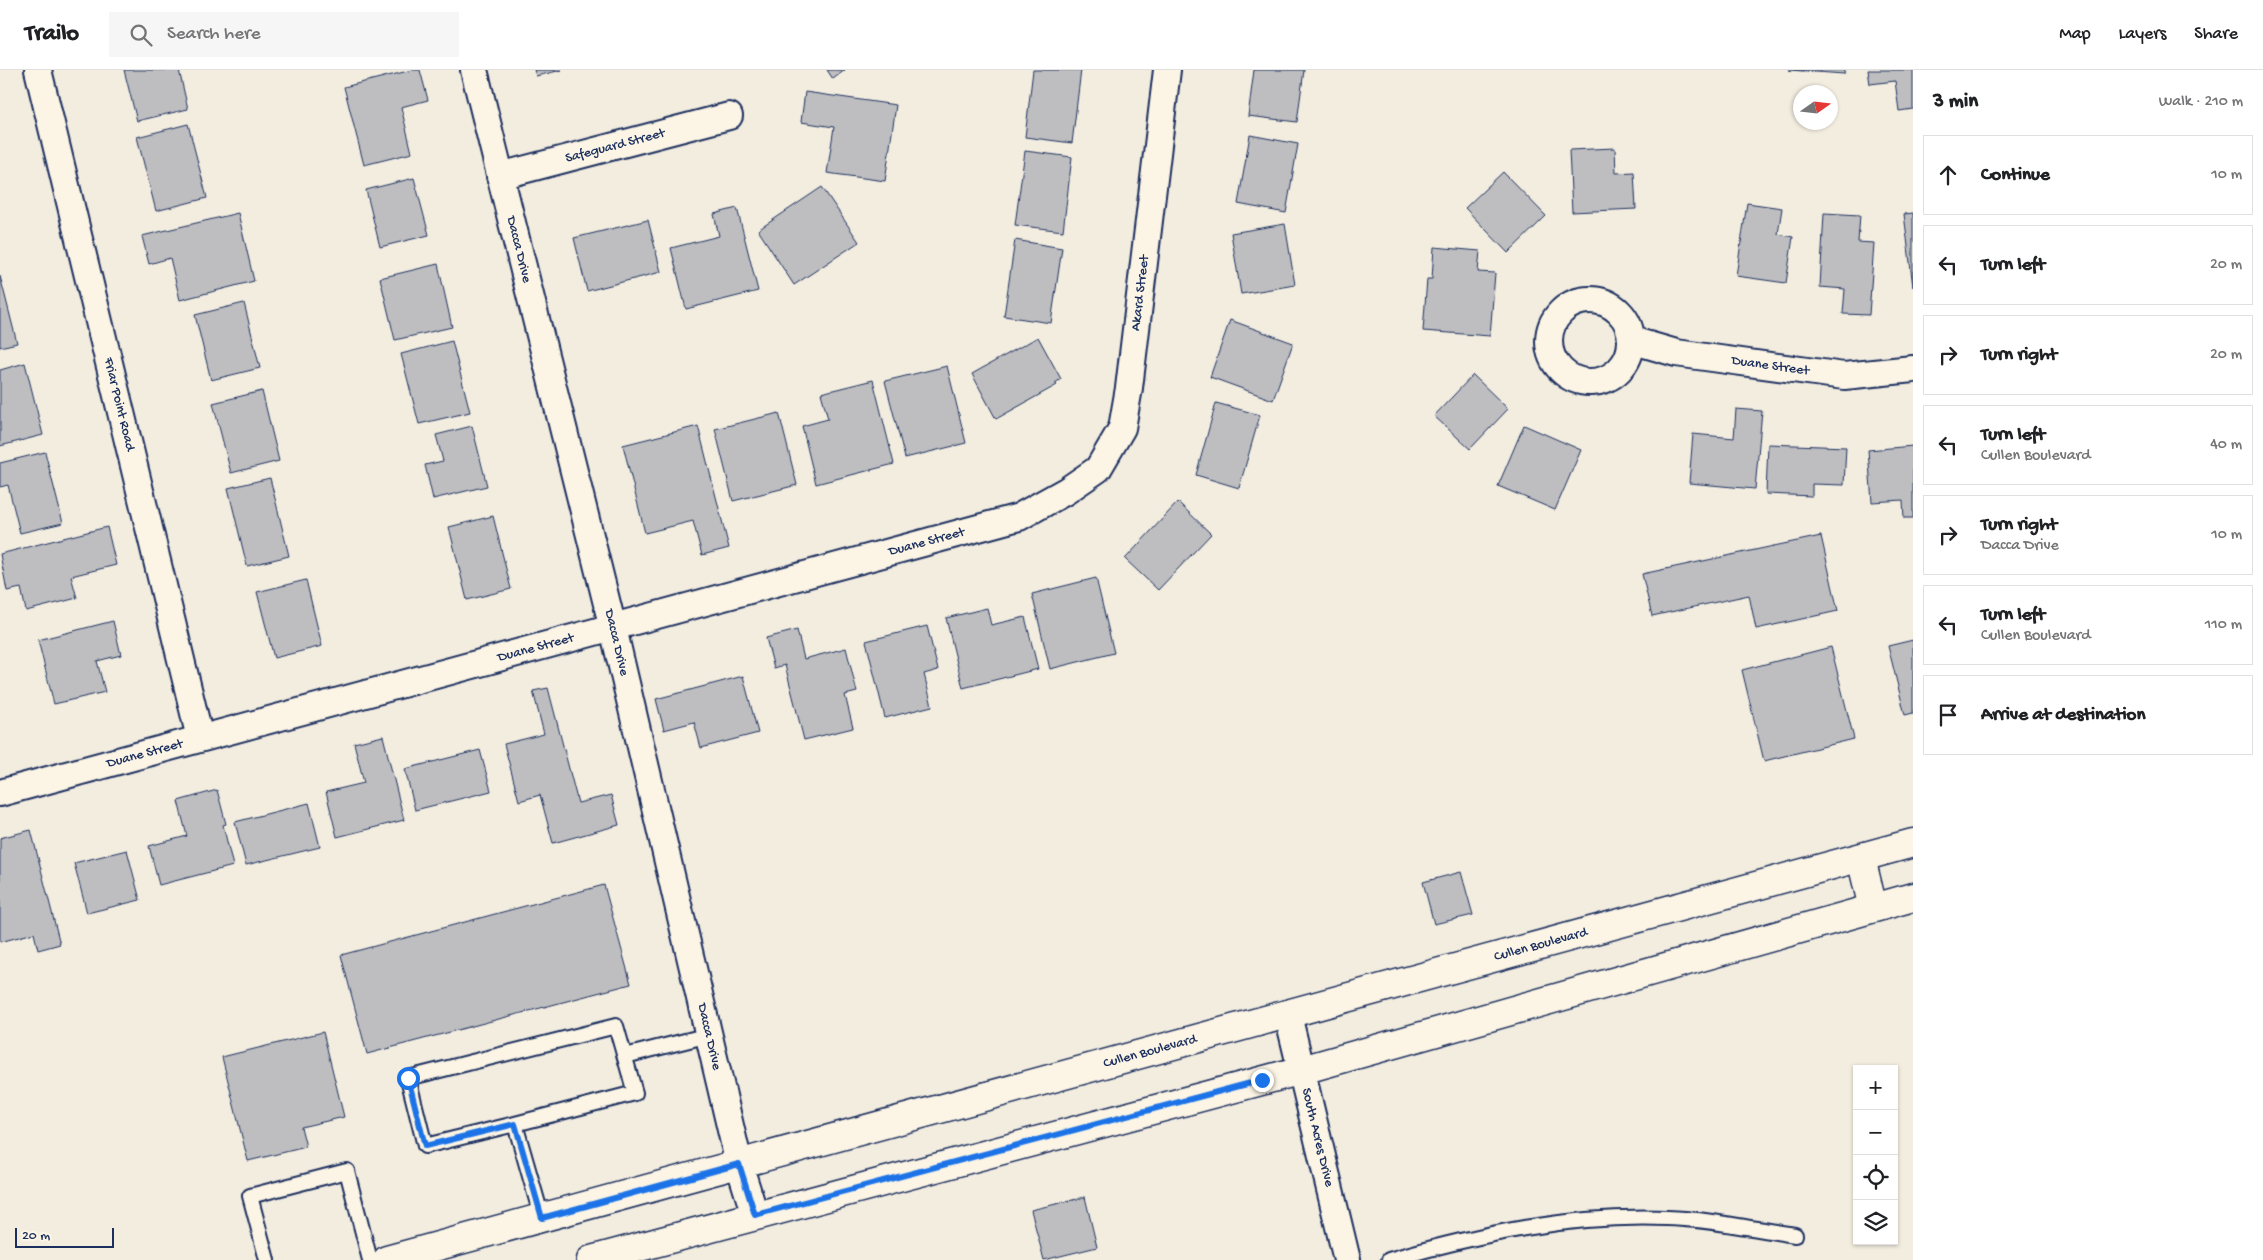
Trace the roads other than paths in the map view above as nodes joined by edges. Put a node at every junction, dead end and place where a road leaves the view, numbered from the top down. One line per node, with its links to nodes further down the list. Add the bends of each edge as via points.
1 (38, 70): 10 (street, Friar Point Road)
2 (474, 70): 5 (street, Dacca Drive)
3 (1167, 70): 8 (street, Akard Street, via 1130,388 1122,428 1098,469)
4 (728, 116): 5 (street, Safeguard Street)
5 (500, 176): 9 (street, Dacca Drive)
6 (1631, 340): 7 (street, Duane Street, via 1676,353 1844,376)
7 (1913, 368)
8 (1066, 491): 9 (street, Duane Street, via 1018,517)
9 (613, 628): 10 (street, Duane Street); 17 (street, Dacca Drive)
10 (200, 738): 11 (street, Duane Street)
11 (0, 793)
12 (1913, 843): 13 (main road, Cullen Boulevard)
13 (1861, 858): 15 (main road); 16 (main road, Cullen Boulevard)
14 (1913, 897): 15 (main road)
15 (1873, 908): 19 (main road)
16 (1288, 1015): 19 (street, South Acres Drive); 21 (main road, Cullen Boulevard)
17 (709, 1035): 18 (lane); 21 (street, Dacca Drive)
18 (624, 1056): 20 (lane, via 635,1093); 20 (lane, via 616,1026 408,1078 425,1146)
19 (1302, 1070): 22 (main road); 29 (street, South Acres Drive)
20 (515, 1124): 23 (lane)
21 (739, 1164): 22 (street, Dacca Drive); 23 (main road, Cullen Boulevard)
22 (755, 1215): 28 (main road)
23 (542, 1218): 27 (main road, Cullen Boulevard)
24 (1795, 1234): 30 (lane, via 1667,1218 1565,1221 1456,1241)
25 (267, 1260): 26 (lane, via 250,1196 347,1171)
26 (370, 1260)
27 (387, 1260)
28 (591, 1260)
29 (1348, 1260)
30 (1389, 1260)

